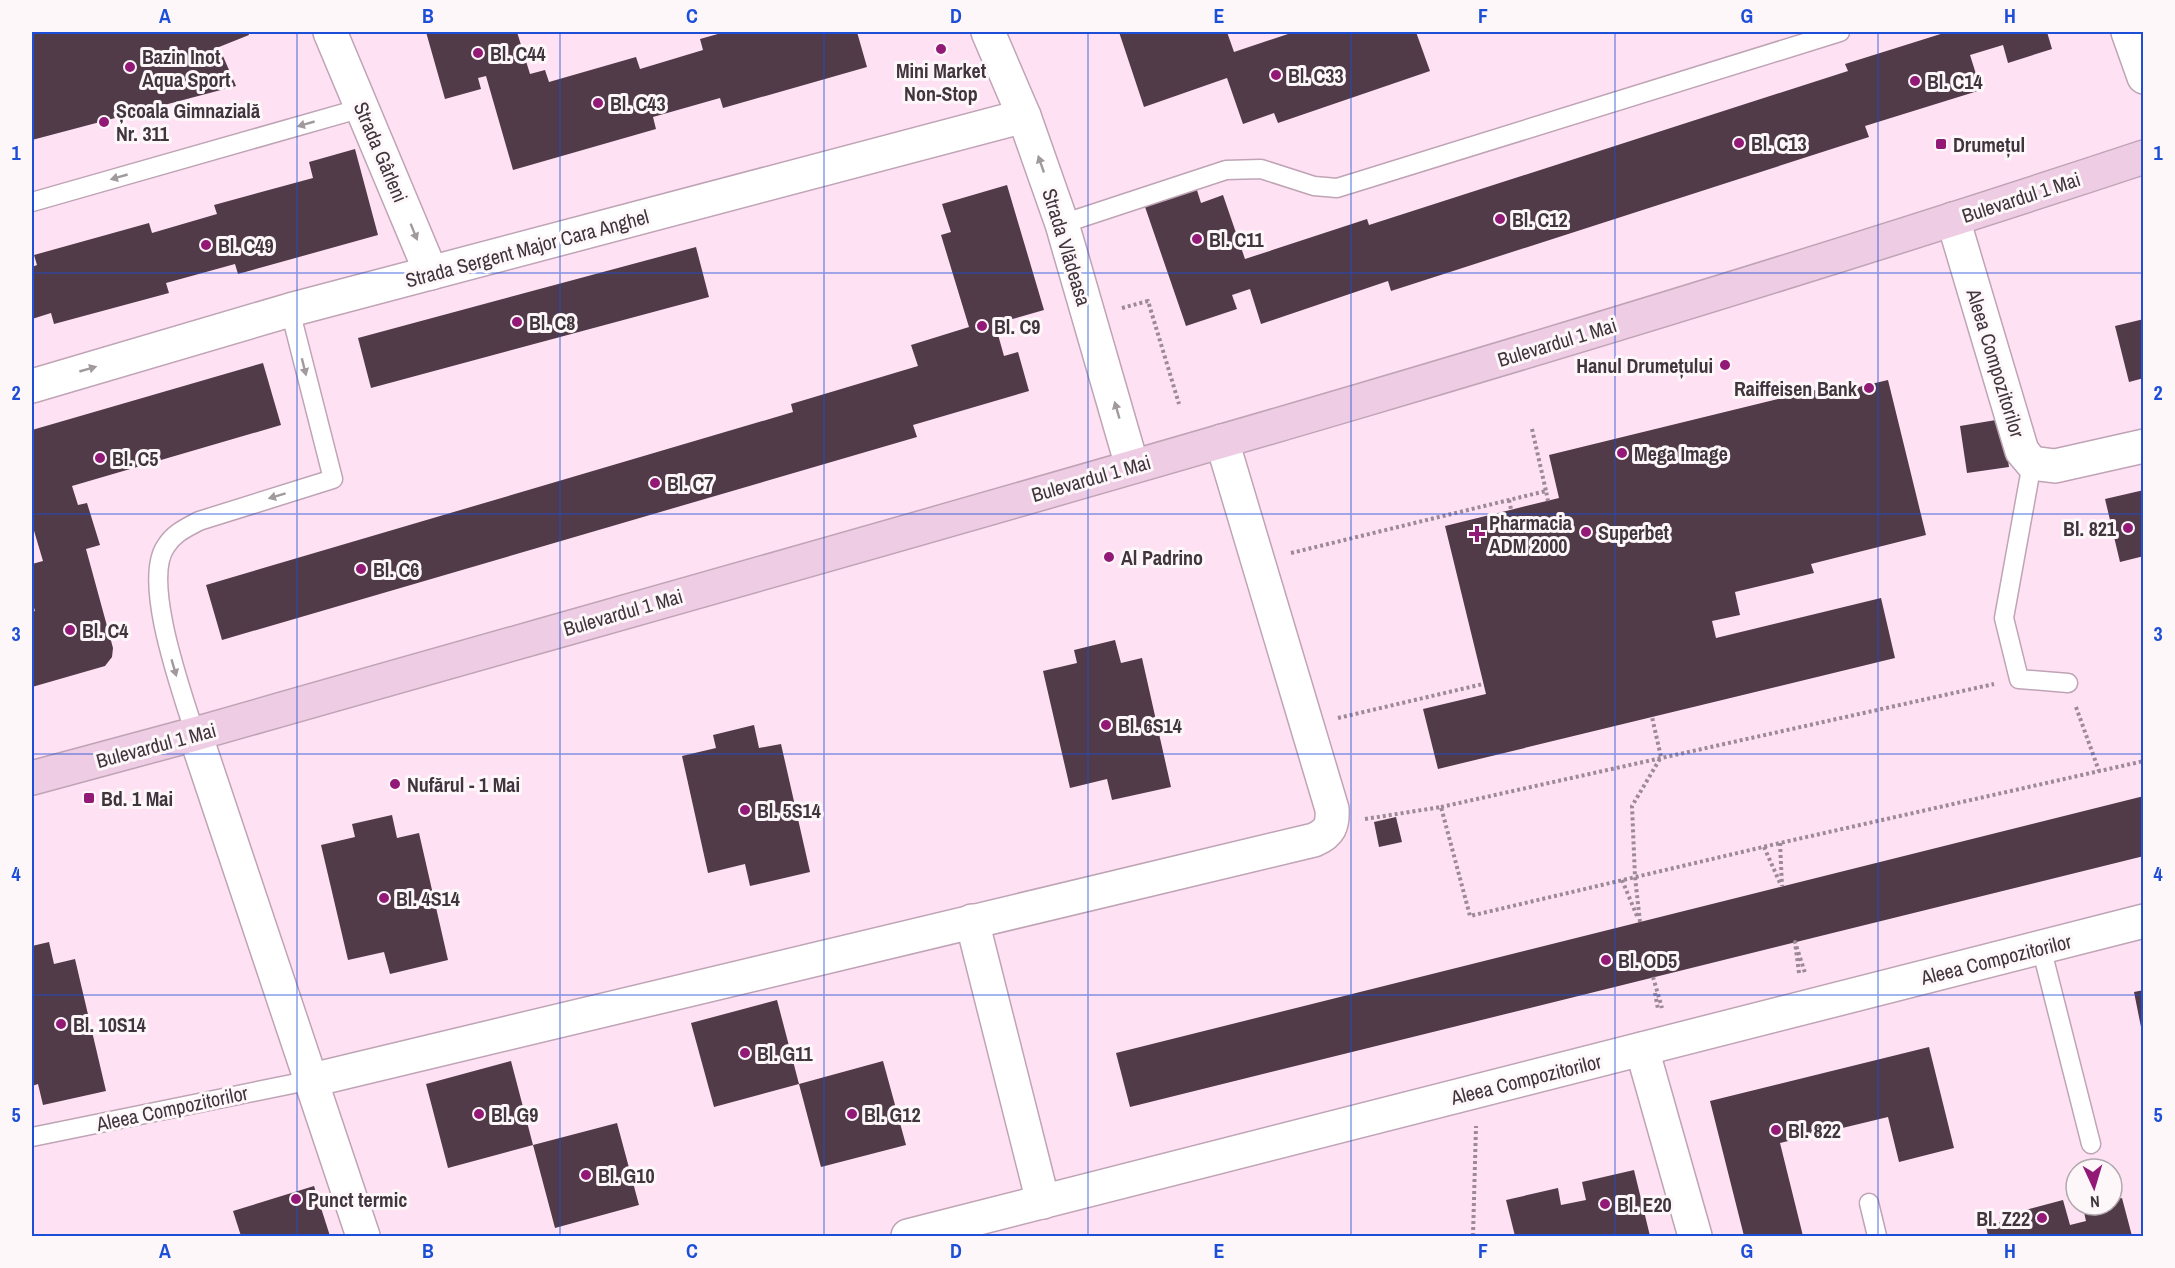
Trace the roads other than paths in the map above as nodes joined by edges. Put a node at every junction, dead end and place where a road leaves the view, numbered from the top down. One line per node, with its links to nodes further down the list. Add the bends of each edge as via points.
1 (330, 32): 6 (street, Strada Gârleni)
2 (988, 32): 7 (street, Strada Vlădeasa)
3 (1840, 32): 11 (lane, via 1337,188 1314,186 1261,169 1226,170)
4 (2128, 32): 5 (street)
5 (2144, 77)
6 (362, 108): 9 (lane, one-way to 9); 12 (street, Strada Gârleni, one-way to 12)
7 (1024, 116): 11 (street, Strada Vlădeasa, one-way to 7); 12 (street, Strada Sergent Major Cara Anghel)
8 (2144, 158): 10 (main road, Bulevardul 1 Mai)
9 (32, 202)
10 (1953, 219): 15 (main road, Bulevardul 1 Mai); 17 (street, Aleea Compozitorilor, via 2022,451)
11 (1062, 224): 18 (street, Strada Vlădeasa, one-way to 11)
12 (431, 273): 13 (street, Strada Sergent Major Cara Anghel)
13 (290, 310): 14 (street, Strada Sergent Major Cara Anghel, one-way to 13); 20 (lane, one-way to 20, via 333,479 199,521 179,531 164,547 158,570 161,611 173,666)
14 (32, 386)
15 (1222, 441): 18 (main road, Bulevardul 1 Mai); 22 (street, via 1332,809 1333,824 1325,835 1314,840)
16 (2144, 446): 17 (street, via 2055,466)
17 (2032, 463): 19 (lane, via 2004,618 2019,679)
18 (1132, 466): 20 (main road, Bulevardul 1 Mai)
19 (2068, 683)
20 (195, 734): 21 (main road, Bulevardul 1 Mai); 26 (street)
21 (32, 778)
22 (972, 921): 26 (street); 29 (street)
23 (2144, 921): 24 (street, Aleea Compozitorilor)
24 (2041, 947): 25 (street, Aleea Compozitorilor); 28 (lane)
25 (1642, 1049): 29 (street, Aleea Compozitorilor); 33 (street)
26 (312, 1080): 27 (lane, Aleea Compozitorilor); 31 (street)
27 (32, 1137)
28 (2091, 1143)
29 (1043, 1202): 32 (street, Aleea Compozitorilor)
30 (1869, 1203): 34 (lane)
31 (363, 1236)
32 (908, 1236)
33 (1695, 1236)
34 (1877, 1236)

